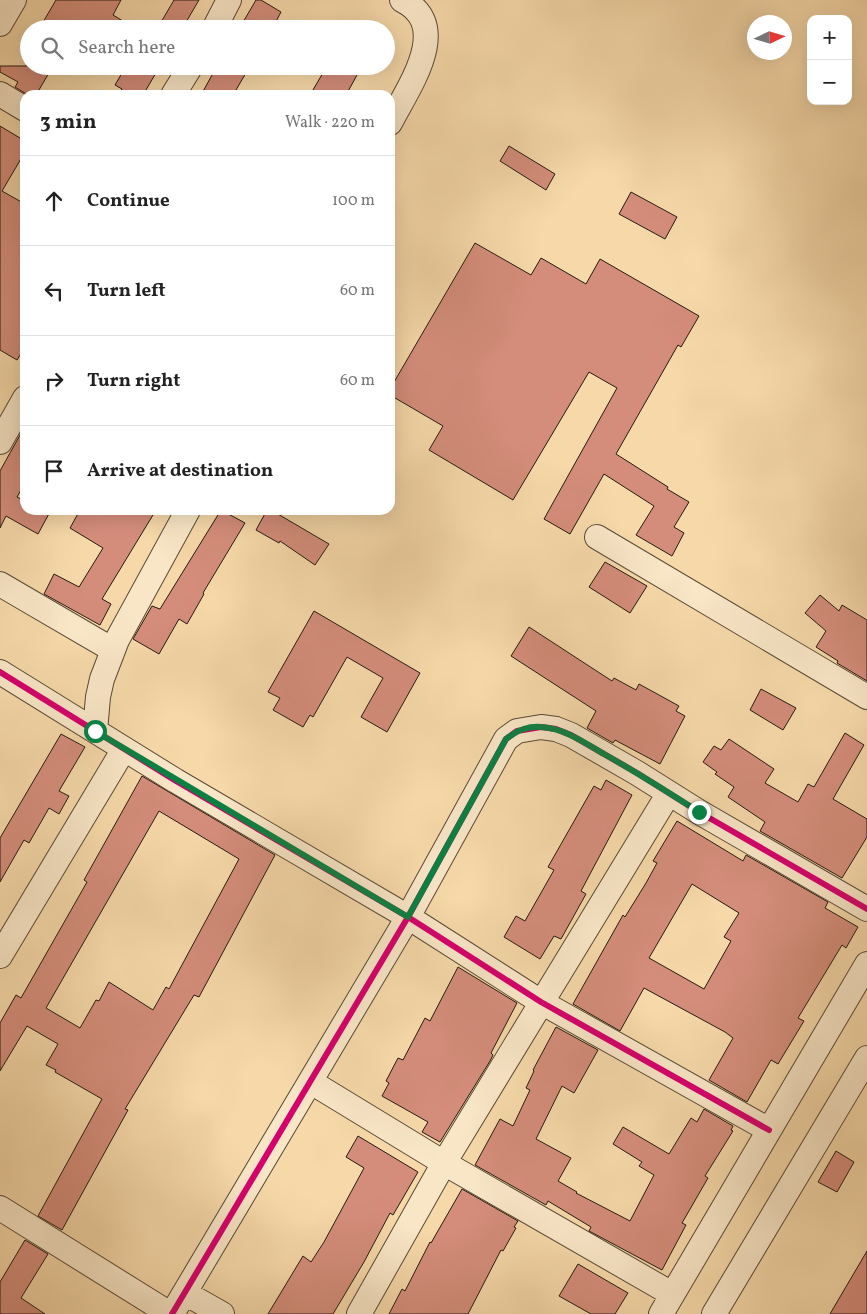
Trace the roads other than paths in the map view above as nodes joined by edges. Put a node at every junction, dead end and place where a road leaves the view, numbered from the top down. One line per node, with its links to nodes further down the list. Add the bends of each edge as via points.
1 (14, 0): 5 (street)
2 (229, 0): 4 (street)
3 (402, 0): 10 (street, via 422,19 427,40 422,61)
4 (219, 20)
5 (0, 24)
6 (185, 75): 7 (street)
7 (176, 90)
8 (0, 94): 9 (street)
9 (20, 106)
10 (395, 113)
11 (20, 415): 12 (street)
12 (0, 442)
13 (184, 515): 16 (street)
14 (597, 537): 18 (street)
15 (0, 584): 16 (street)
16 (113, 650): 19 (street, via 102,679)
17 (0, 672): 19 (street)
18 (867, 697)
19 (95, 731): 20 (street)
20 (124, 749): 23 (street); 24 (street)
21 (669, 793): 22 (street); 23 (street, via 572,735 541,727 517,731 506,739); 26 (street)
22 (867, 909)
23 (408, 917): 26 (street); 28 (street)
24 (0, 956)
25 (867, 964): 29 (street)
26 (541, 1002): 29 (street); 30 (street)
27 (867, 1058): 37 (street)
28 (310, 1082): 30 (street); 32 (street)
29 (769, 1130): 33 (street)
30 (444, 1163): 33 (street); 36 (street)
31 (0, 1208): 34 (street)
32 (185, 1293): 34 (street); 35 (street)
33 (667, 1304)
34 (171, 1314)
35 (222, 1314)
36 (359, 1314)
37 (714, 1314)

